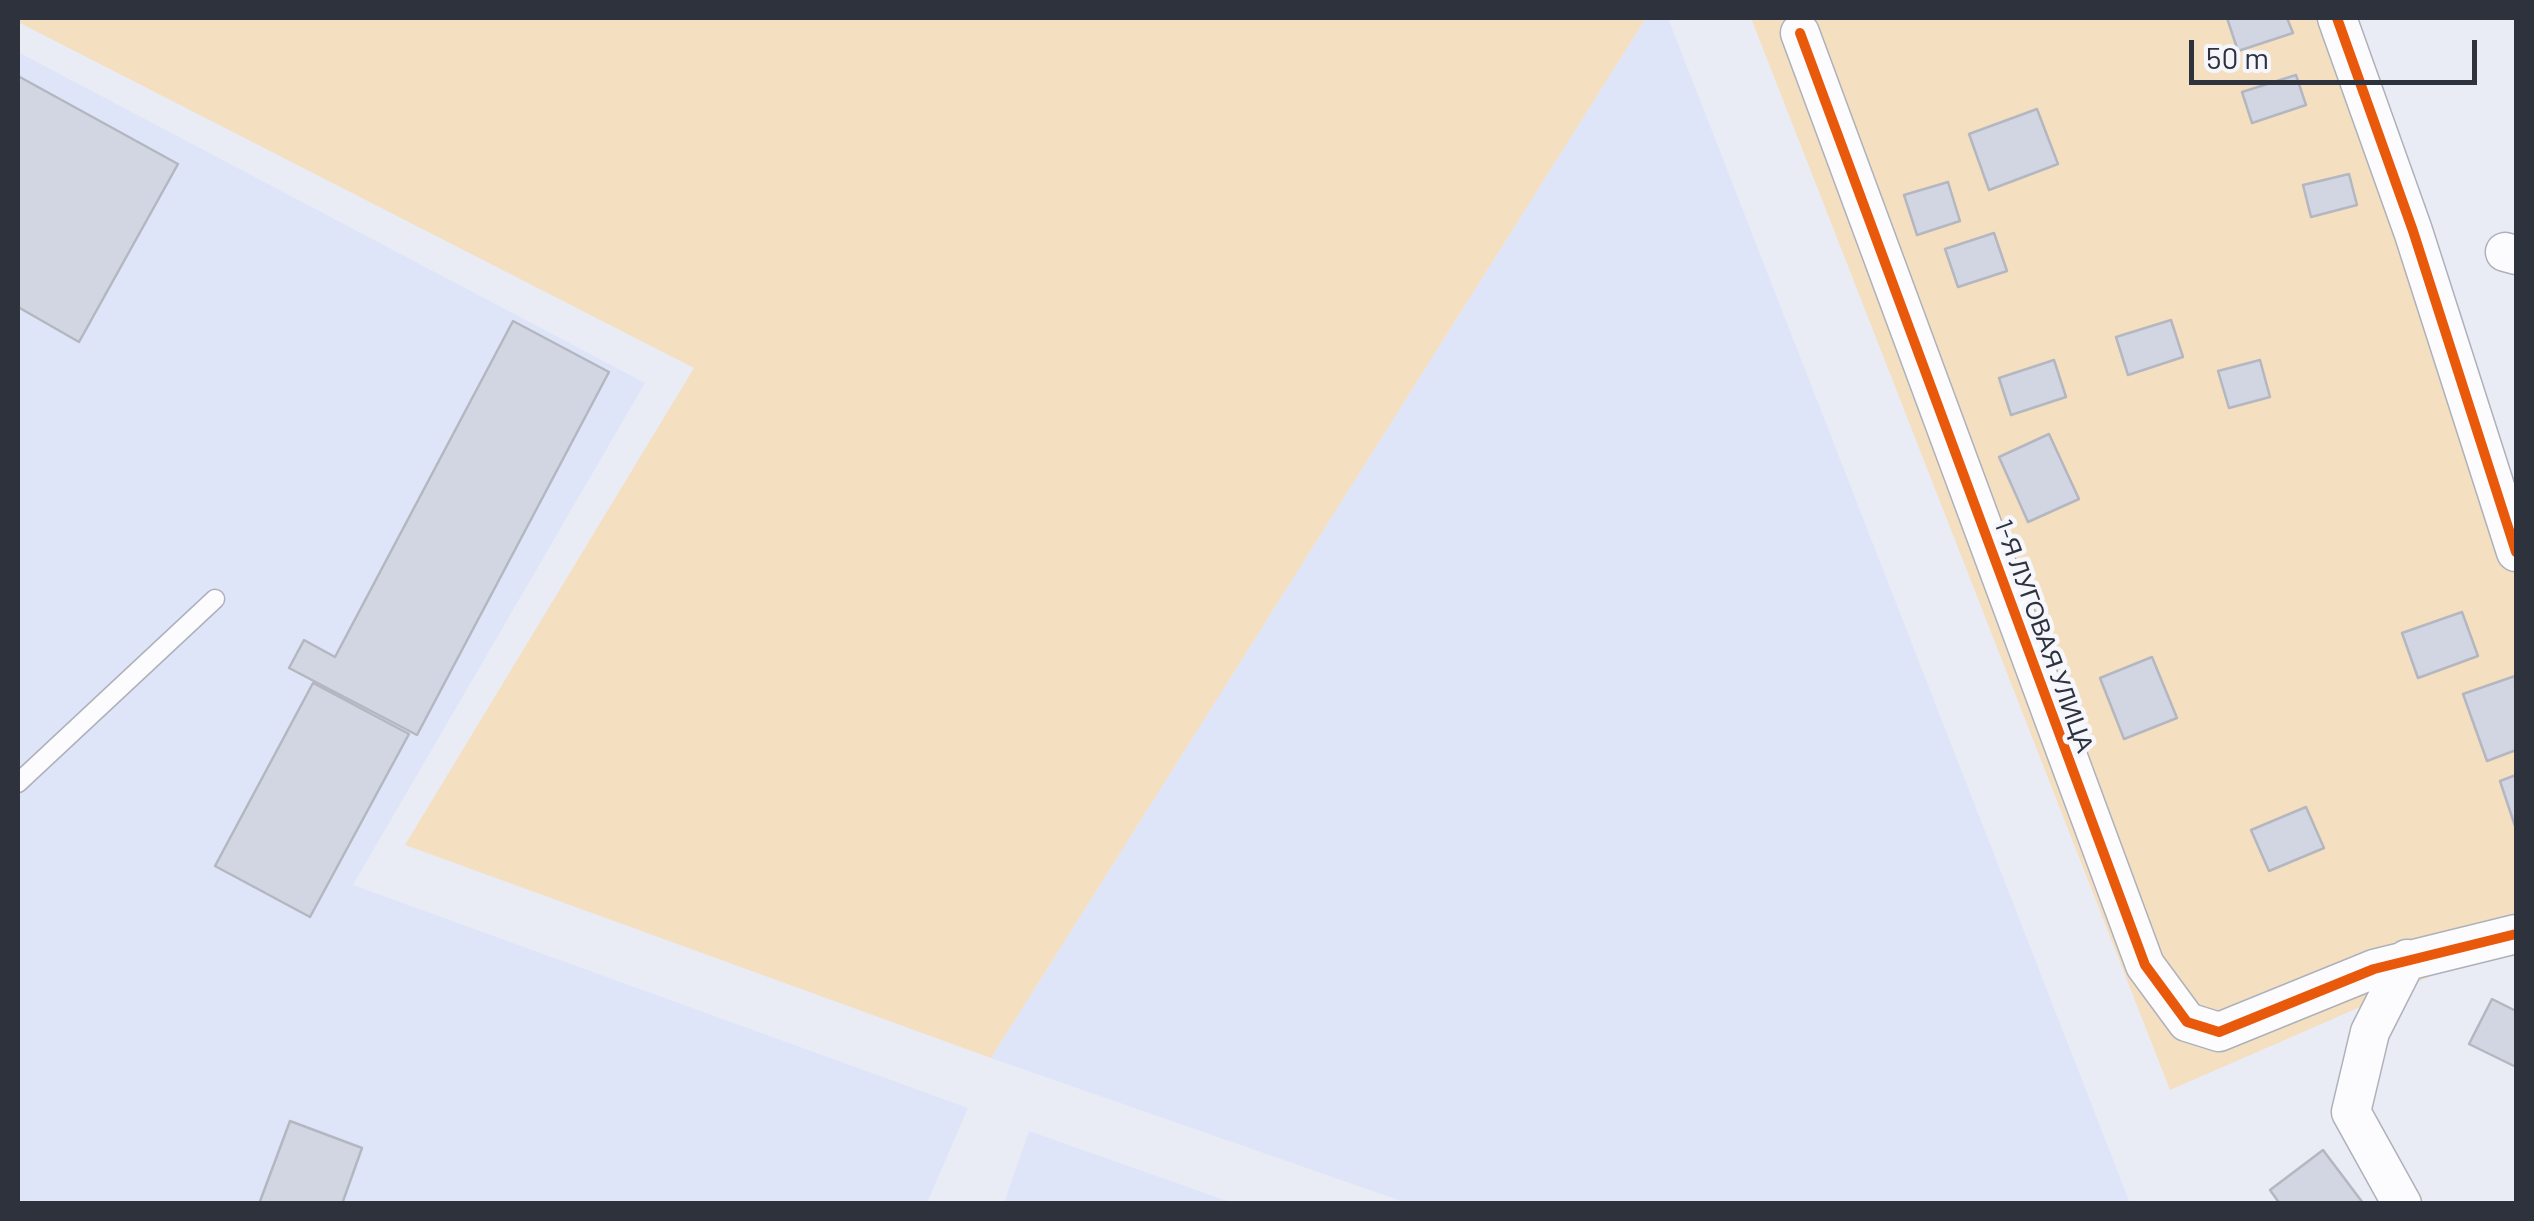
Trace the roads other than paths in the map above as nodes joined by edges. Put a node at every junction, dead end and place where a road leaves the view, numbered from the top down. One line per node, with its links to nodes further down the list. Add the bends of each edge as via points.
1 (2337, 18): 3 (street)
2 (1800, 33): 7 (street, 1-Я ЛУГОВАЯ УЛИЦА, via 2145,965 2187,1022 2218,1032)
3 (2516, 552)
4 (216, 599): 5 (lane)
5 (18, 783)
6 (2516, 934): 7 (street, 1-Я ЛУГОВАЯ УЛИЦА)
7 (2406, 958): 8 (street, via 2370,1032 2351,1112)
8 (2402, 1204)

